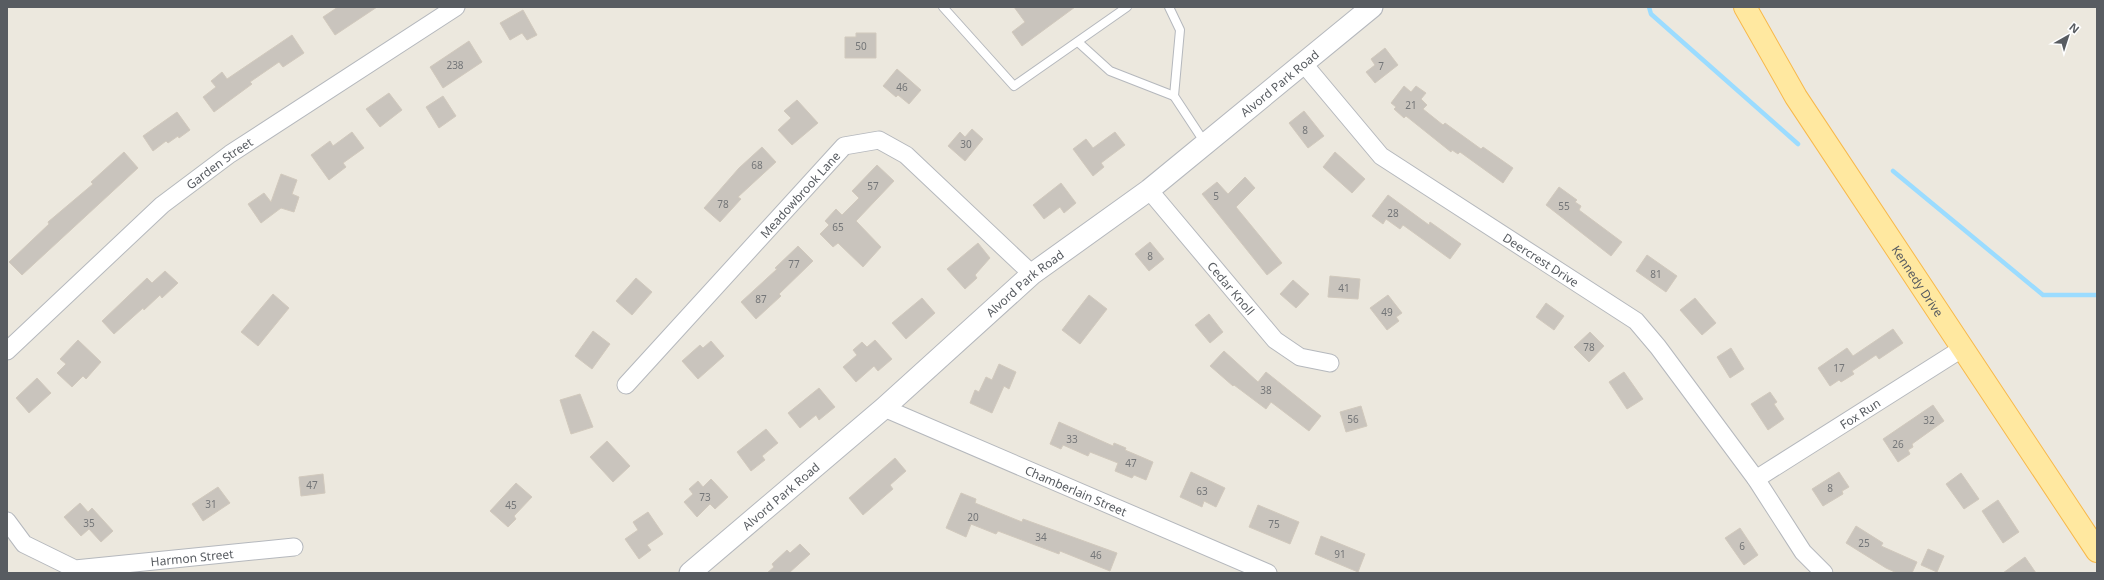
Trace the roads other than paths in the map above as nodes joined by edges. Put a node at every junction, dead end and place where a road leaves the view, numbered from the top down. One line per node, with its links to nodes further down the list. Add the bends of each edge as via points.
1 (456, 7): 14 (street, Garden Street, via 230,154 162,205)
2 (943, 7): 7 (lane, via 1014,86)
3 (1128, 7): 7 (lane)
4 (1169, 7): 9 (lane, via 1180,30)
5 (1372, 7): 8 (street, Alvord Park Road)
6 (1745, 7): 13 (main road, Kennedy Drive, via 1796,97)
7 (1078, 42): 9 (lane, via 1110,71)
8 (1303, 63): 10 (street, Alvord Park Road); 18 (street, Deercrest Drive, via 1382,156 1636,321)
9 (1174, 96): 10 (lane)
10 (1205, 144): 11 (street, Alvord Park Road)
11 (1149, 190): 12 (street, Alvord Park Road); 15 (street, Cedar Knoll, via 1275,340 1300,357)
12 (1032, 274): 16 (street, Meadowbrook Lane, via 906,155 879,140 844,146); 17 (street, Alvord Park Road)
13 (1963, 348): 18 (street, Fox Run); 21 (main road, Kennedy Drive)
14 (7, 351)
15 (1330, 363)
16 (626, 385)
17 (884, 408): 22 (street, Alvord Park Road); 23 (street, Chamberlain Street)
18 (1756, 479): 24 (street, Deercrest Drive, via 1803,552)
19 (7, 521): 20 (street, Harmon Street, via 24,544 75,569)
20 (294, 547)
21 (2097, 551)
22 (690, 573)
23 (1268, 573)
24 (1824, 573)

